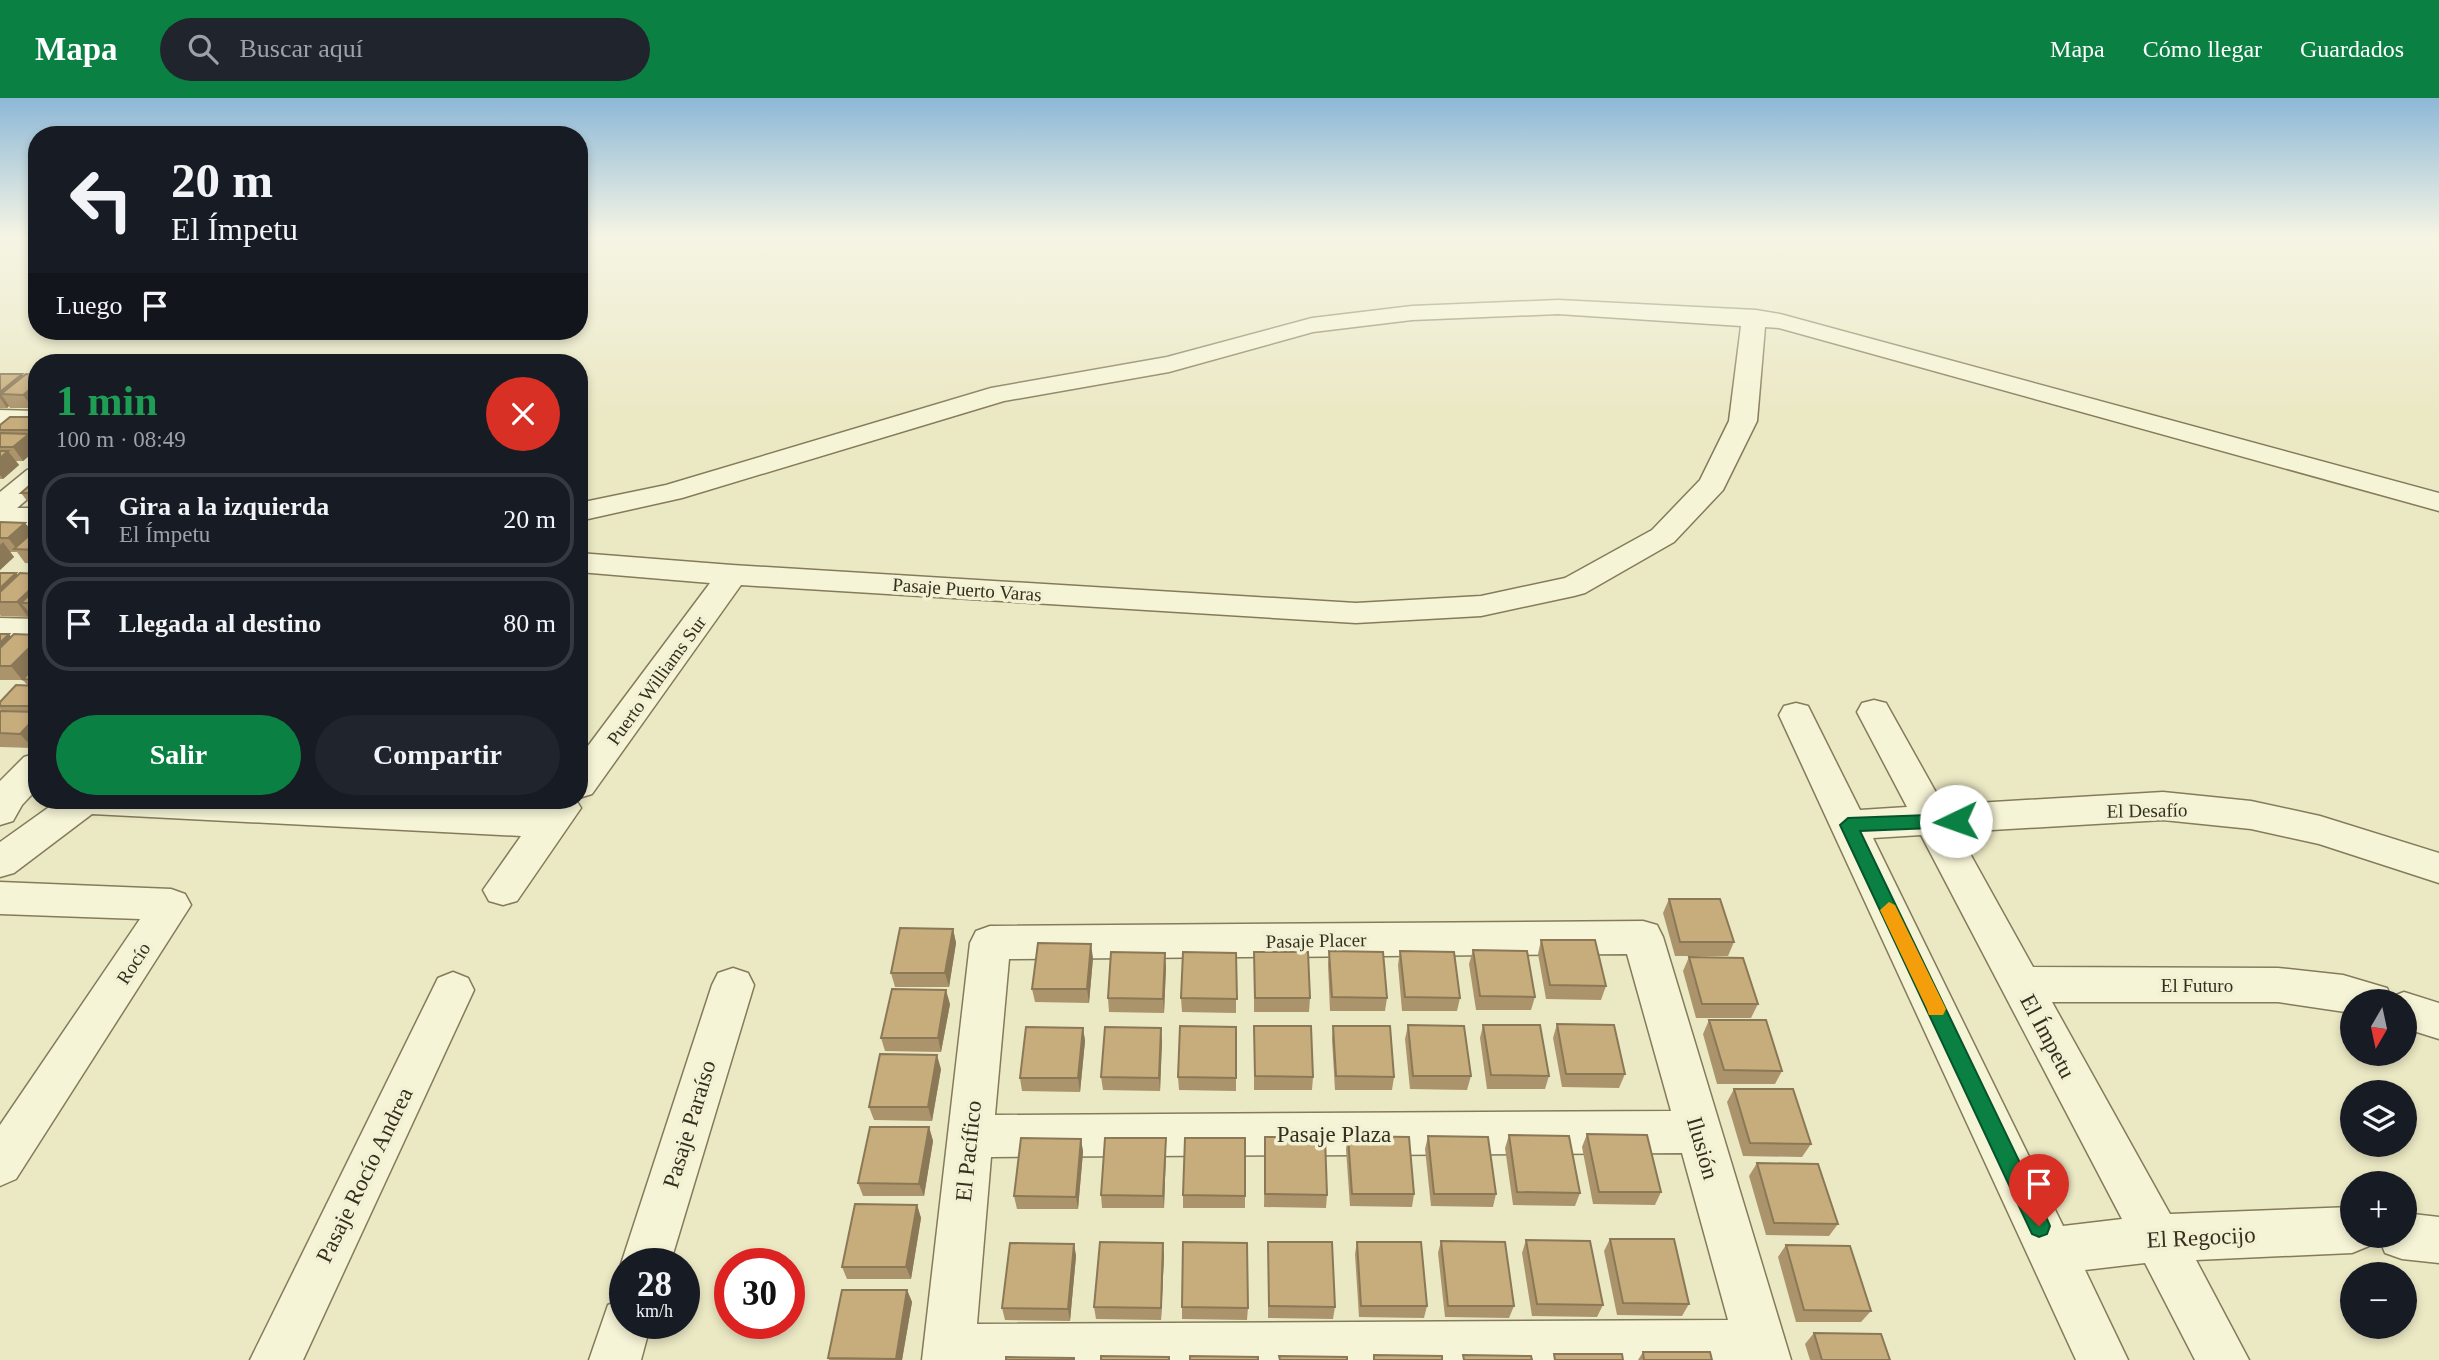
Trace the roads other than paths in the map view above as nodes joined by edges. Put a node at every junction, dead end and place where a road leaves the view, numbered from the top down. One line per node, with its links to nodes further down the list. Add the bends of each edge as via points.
1 (1756, 317): 5 (street, via 1822,331); 7 (street, via 1558,307 1412,313 1312,325 1169,364 1000,394 672,492); 11 (street, Pasaje Puerto Varas, via 1743,421 1713,484 1664,536 1574,586 1481,606 1356,613)
2 (0, 418): 3 (street)
3 (28, 419)
4 (28, 484): 6 (street)
5 (2439, 502)
6 (0, 507)
7 (588, 510)
8 (0, 516): 9 (street)
9 (28, 517)
10 (588, 563): 11 (street, Pasaje Puerto Varas)
11 (732, 575): 16 (street, Puerto Williams Sur)
12 (0, 629): 13 (street)
13 (28, 630)
14 (1874, 712): 22 (street, El Ímpetu)
15 (1796, 715): 23 (street)
16 (588, 773)
17 (28, 778): 18 (street)
18 (11, 800)
19 (73, 809): 24 (street)
20 (458, 809): 21 (street)
21 (560, 811): 26 (street)
22 (1933, 822): 23 (street, El Desafío); 25 (street, El Desafío, via 2163,806 2251,815 2320,830); 30 (street, El Ímpetu)
23 (1848, 825): 44 (street)
24 (0, 862)
25 (2439, 867)
26 (503, 891)
27 (0, 898): 38 (street, Rocío, via 171,905)
28 (1643, 937): 29 (street, Pasaje Placer); 36 (street, Ilusión)
29 (990, 943): 37 (street, El Pacífico)
30 (2021, 984): 33 (street, El Futuro, via 2278,985); 40 (street, El Ímpetu)
31 (733, 985): 43 (street, Pasaje Paraíso)
32 (453, 990): 48 (street, Pasaje Rocío Andrea)
33 (2340, 993)
34 (2417, 1014): 35 (street)
35 (2439, 1021)
36 (1698, 1132): 37 (street, Pasaje Plaza); 46 (street, Ilusión)
37 (969, 1136): 47 (street, El Pacífico)
38 (0, 1164)
39 (2340, 1230): 40 (street, El Regocijo)
40 (2157, 1238): 44 (street, El Regocijo); 51 (street, El Ímpetu)
41 (2417, 1238): 42 (street)
42 (2439, 1240)
43 (650, 1248)
44 (2052, 1251): 50 (street)
45 (621, 1339): 49 (street)
46 (1763, 1353): 47 (street)
47 (948, 1355)
48 (276, 1360)
49 (615, 1360)
50 (2102, 1360)
51 (2223, 1360)

